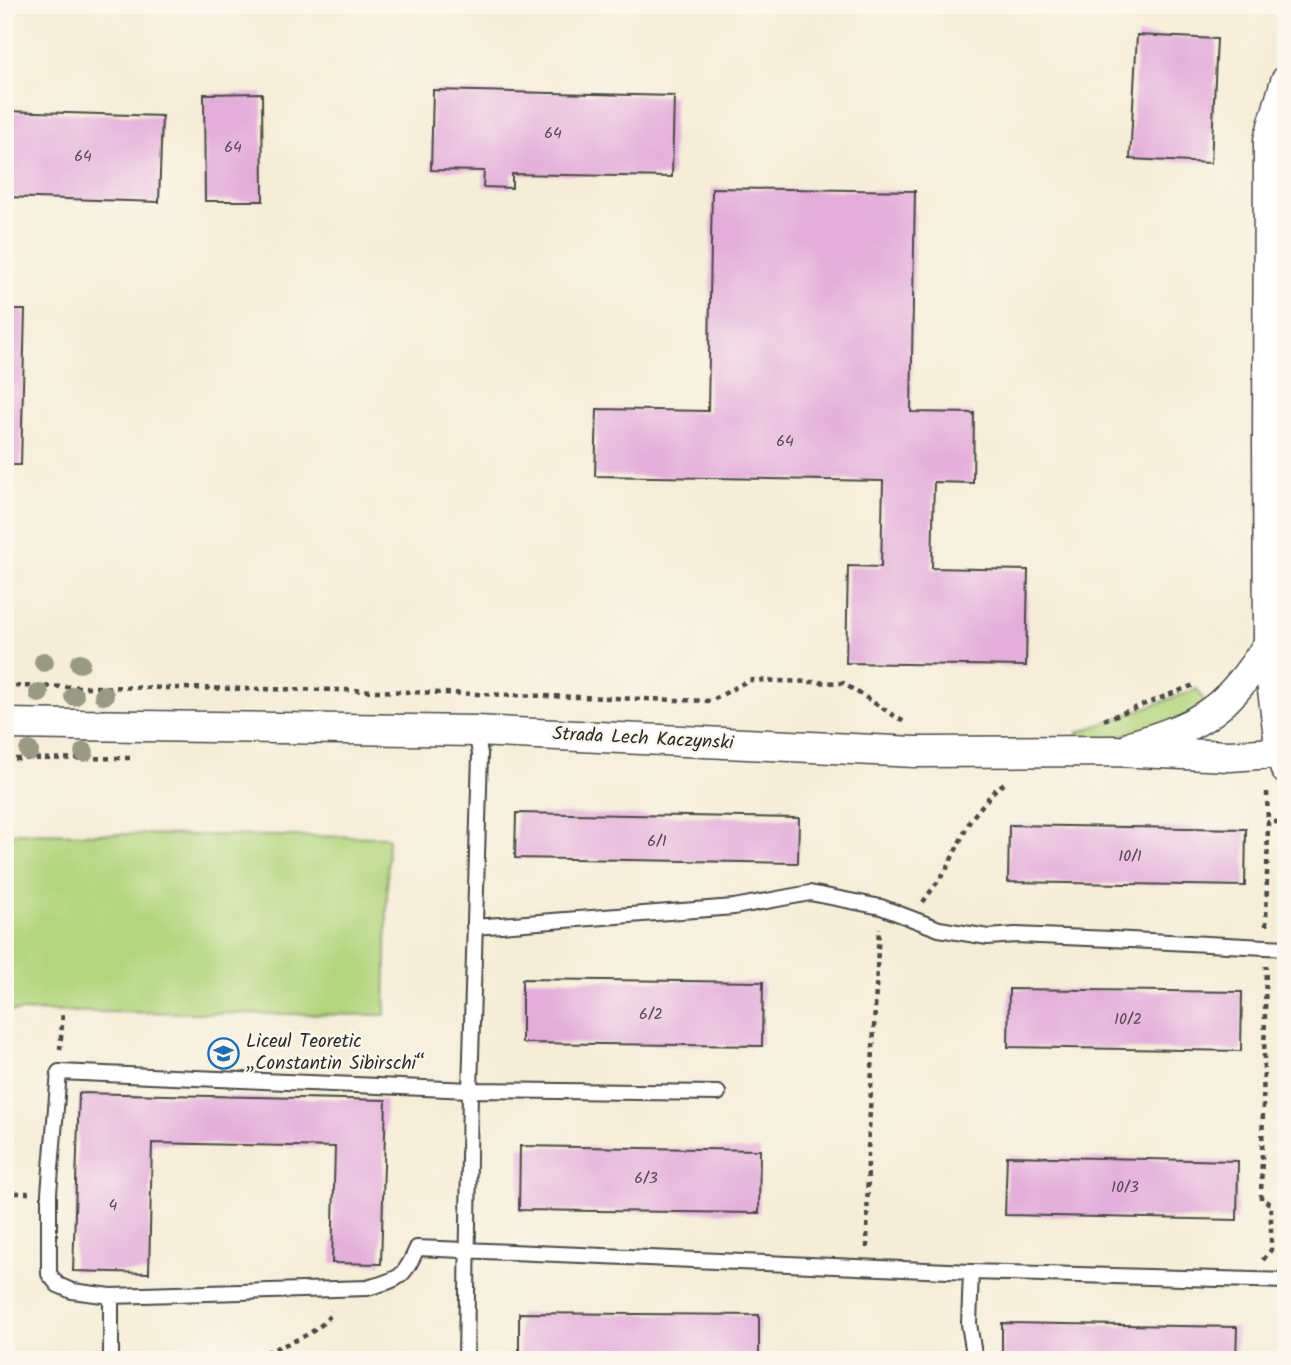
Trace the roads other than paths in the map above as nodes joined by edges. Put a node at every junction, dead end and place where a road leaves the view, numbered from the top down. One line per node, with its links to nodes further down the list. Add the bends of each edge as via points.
1 (1286, 80): 2 (street, via 1269,140)
2 (1277, 441): 3 (street)
3 (1269, 644): 6 (street, via 1220,706 1165,736); 7 (street)
4 (5, 724): 5 (street, Strada Lech Kaczynski)
5 (476, 731): 6 (street, Strada Lech Kaczynski, via 915,752); 8 (lane, via 480,754)
6 (1113, 751): 7 (street, Strada Lech Kaczynski, via 1230,755)
7 (1279, 764)
8 (474, 927): 9 (lane, via 734,907 810,893 881,907 939,929 988,937); 10 (lane)
9 (1286, 948)
10 (470, 1090): 11 (lane); 12 (lane); 15 (lane, via 59,1072 49,1193 49,1275 72,1291)
11 (718, 1093)
12 (467, 1249): 13 (lane); 15 (lane, via 417,1248 407,1270 393,1281 367,1288); 17 (lane)
13 (971, 1272): 14 (lane); 18 (lane, via 969,1324)
14 (1286, 1280)
15 (111, 1296): 16 (lane)
16 (111, 1360)
17 (466, 1360)
18 (975, 1360)

